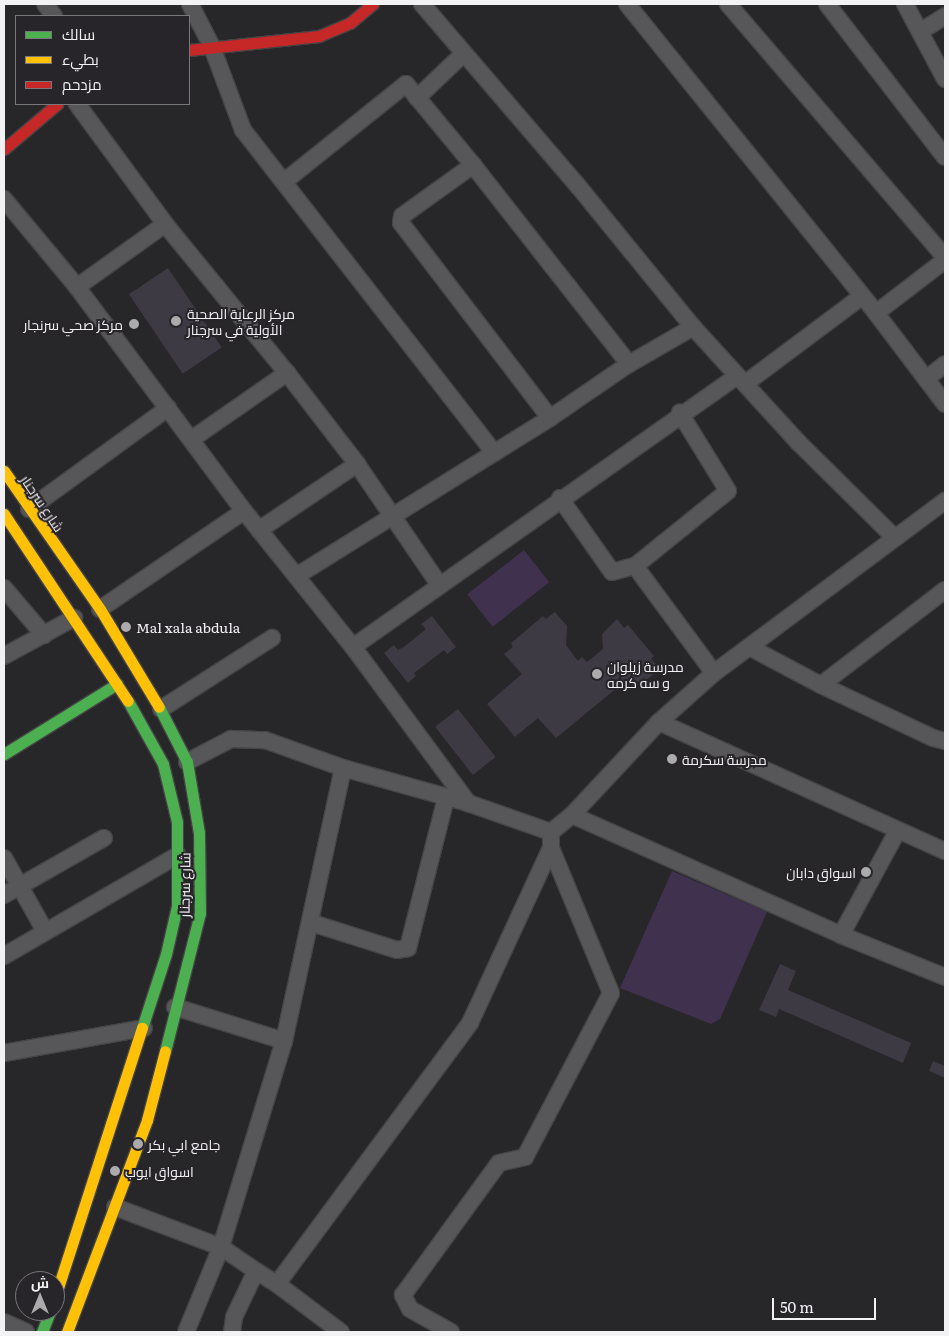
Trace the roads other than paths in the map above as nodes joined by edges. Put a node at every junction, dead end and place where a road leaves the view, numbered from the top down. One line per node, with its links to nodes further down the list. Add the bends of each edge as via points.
1 (45, 4): 9 (street)
2 (190, 4): 12 (street)
3 (374, 4): 12 (street, via 350,23 320,36)
4 (422, 4): 14 (street)
5 (627, 4): 27 (street)
6 (728, 4): 25 (street)
7 (827, 4): 20 (street)
8 (905, 4): 11 (street)
9 (53, 15)
10 (945, 16): 11 (street)
11 (922, 31): 15 (street)
12 (212, 47): 13 (street); 22 (street, via 243,130)
13 (190, 50)
14 (463, 54): 16 (street); 29 (street, via 578,186)
15 (945, 79)
16 (417, 98): 21 (street); 22 (street, via 406,84)
17 (56, 105): 19 (street)
18 (78, 105): 24 (street)
19 (4, 149)
20 (944, 152)
21 (473, 165): 30 (street); 38 (street, via 402,216 401,223)
22 (285, 181): 40 (street)
23 (4, 199): 26 (street)
24 (165, 224): 26 (street); 32 (street)
25 (945, 258): 28 (street)
26 (77, 287): 36 (street)
27 (861, 297): 28 (street); 33 (street)
28 (876, 313): 34 (street)
29 (693, 327): 30 (street); 33 (street)
30 (629, 364): 38 (street)
31 (945, 364): 34 (street)
32 (288, 373): 39 (street); 41 (street)
33 (742, 379): 37 (street); 50 (street, via 799,443)
34 (926, 379): 35 (street)
35 (945, 404)
36 (168, 408): 39 (street); 45 (street)
37 (680, 413): 43 (street); 51 (street, via 728,491)
38 (550, 418): 40 (street)
39 (192, 439): 46 (street)
40 (494, 453): 48 (street)
41 (357, 464): 48 (street); 49 (street)
42 (4, 471): 45 (street, شارع سرجنار)
43 (560, 498): 51 (street, via 612,572); 53 (street)
44 (945, 501): 50 (street)
45 (28, 509): 56 (street, شارع سرجنار)
46 (244, 511): 49 (street); 56 (street)
47 (4, 514): 57 (street, شارع سرجنار)
48 (394, 516): 52 (street); 53 (street)
49 (259, 530): 52 (street)
50 (894, 537): 61 (street)
51 (635, 566): 63 (street)
52 (298, 575): 60 (street)
53 (439, 584): 60 (street)
54 (4, 588): 58 (street)
55 (945, 590): 65 (street)
56 (100, 609): 66 (street, شارع سرجنار)
57 (74, 618): 58 (street); 64 (street, شارع سرجنار)
58 (44, 635): 62 (street)
59 (272, 638): 66 (street)
60 (353, 647): 73 (street)
61 (751, 648): 63 (street); 65 (street)
62 (4, 656)
63 (714, 672): 67 (street)
64 (117, 684): 69 (street); 79 (street, شارع سرجنار, via 163,764 177,822)
65 (821, 685): 68 (street)
66 (161, 709): 70 (street, شارع سرجنار)
67 (659, 722): 74 (street); 75 (street)
68 (945, 741)
69 (4, 754)
70 (187, 762): 71 (street, via 231,739 247,738 284,744); 88 (street, شارع سرجنار, via 197,811 201,898 196,936)
71 (344, 768): 72 (street); 83 (street)
72 (446, 798): 73 (street); 83 (street, via 408,948 397,950)
73 (468, 803): 77 (street)
74 (572, 815): 77 (street); 85 (street)
75 (898, 830): 78 (street); 85 (street)
76 (104, 838): 81 (street)
77 (551, 840): 98 (street, via 470,1023); 105 (street, via 611,993 525,1158 499,1164 403,1296 410,1309)
78 (944, 846)
79 (178, 855): 84 (street); 89 (street, شارع سرجنار, via 177,906)
80 (4, 858): 81 (street)
81 (20, 885): 82 (street); 84 (street)
82 (4, 895)
83 (312, 923): 90 (street)
84 (45, 931): 86 (street)
85 (841, 935): 87 (street)
86 (4, 956)
87 (945, 977)
88 (175, 1007): 90 (street); 93 (street, شارع سرجنار, via 147,1120)
89 (144, 1028): 91 (street); 92 (street, شارع سرجنار)
90 (284, 1040): 95 (street)
91 (4, 1053)
92 (106, 1168): 93 (street); 97 (street, شارع سرجنار)
93 (128, 1178): 94 (street, شارع سرجنار)
94 (116, 1207): 95 (street); 101 (street, شارع سرجنار)
95 (221, 1247): 96 (street); 102 (street)
96 (256, 1271): 98 (street); 103 (street, via 234,1317)
97 (65, 1272)
98 (277, 1284): 104 (street)
99 (4, 1322): 100 (street)
100 (26, 1332)
101 (67, 1332)
102 (186, 1332)
103 (232, 1332)
104 (341, 1332)
105 (450, 1332)

